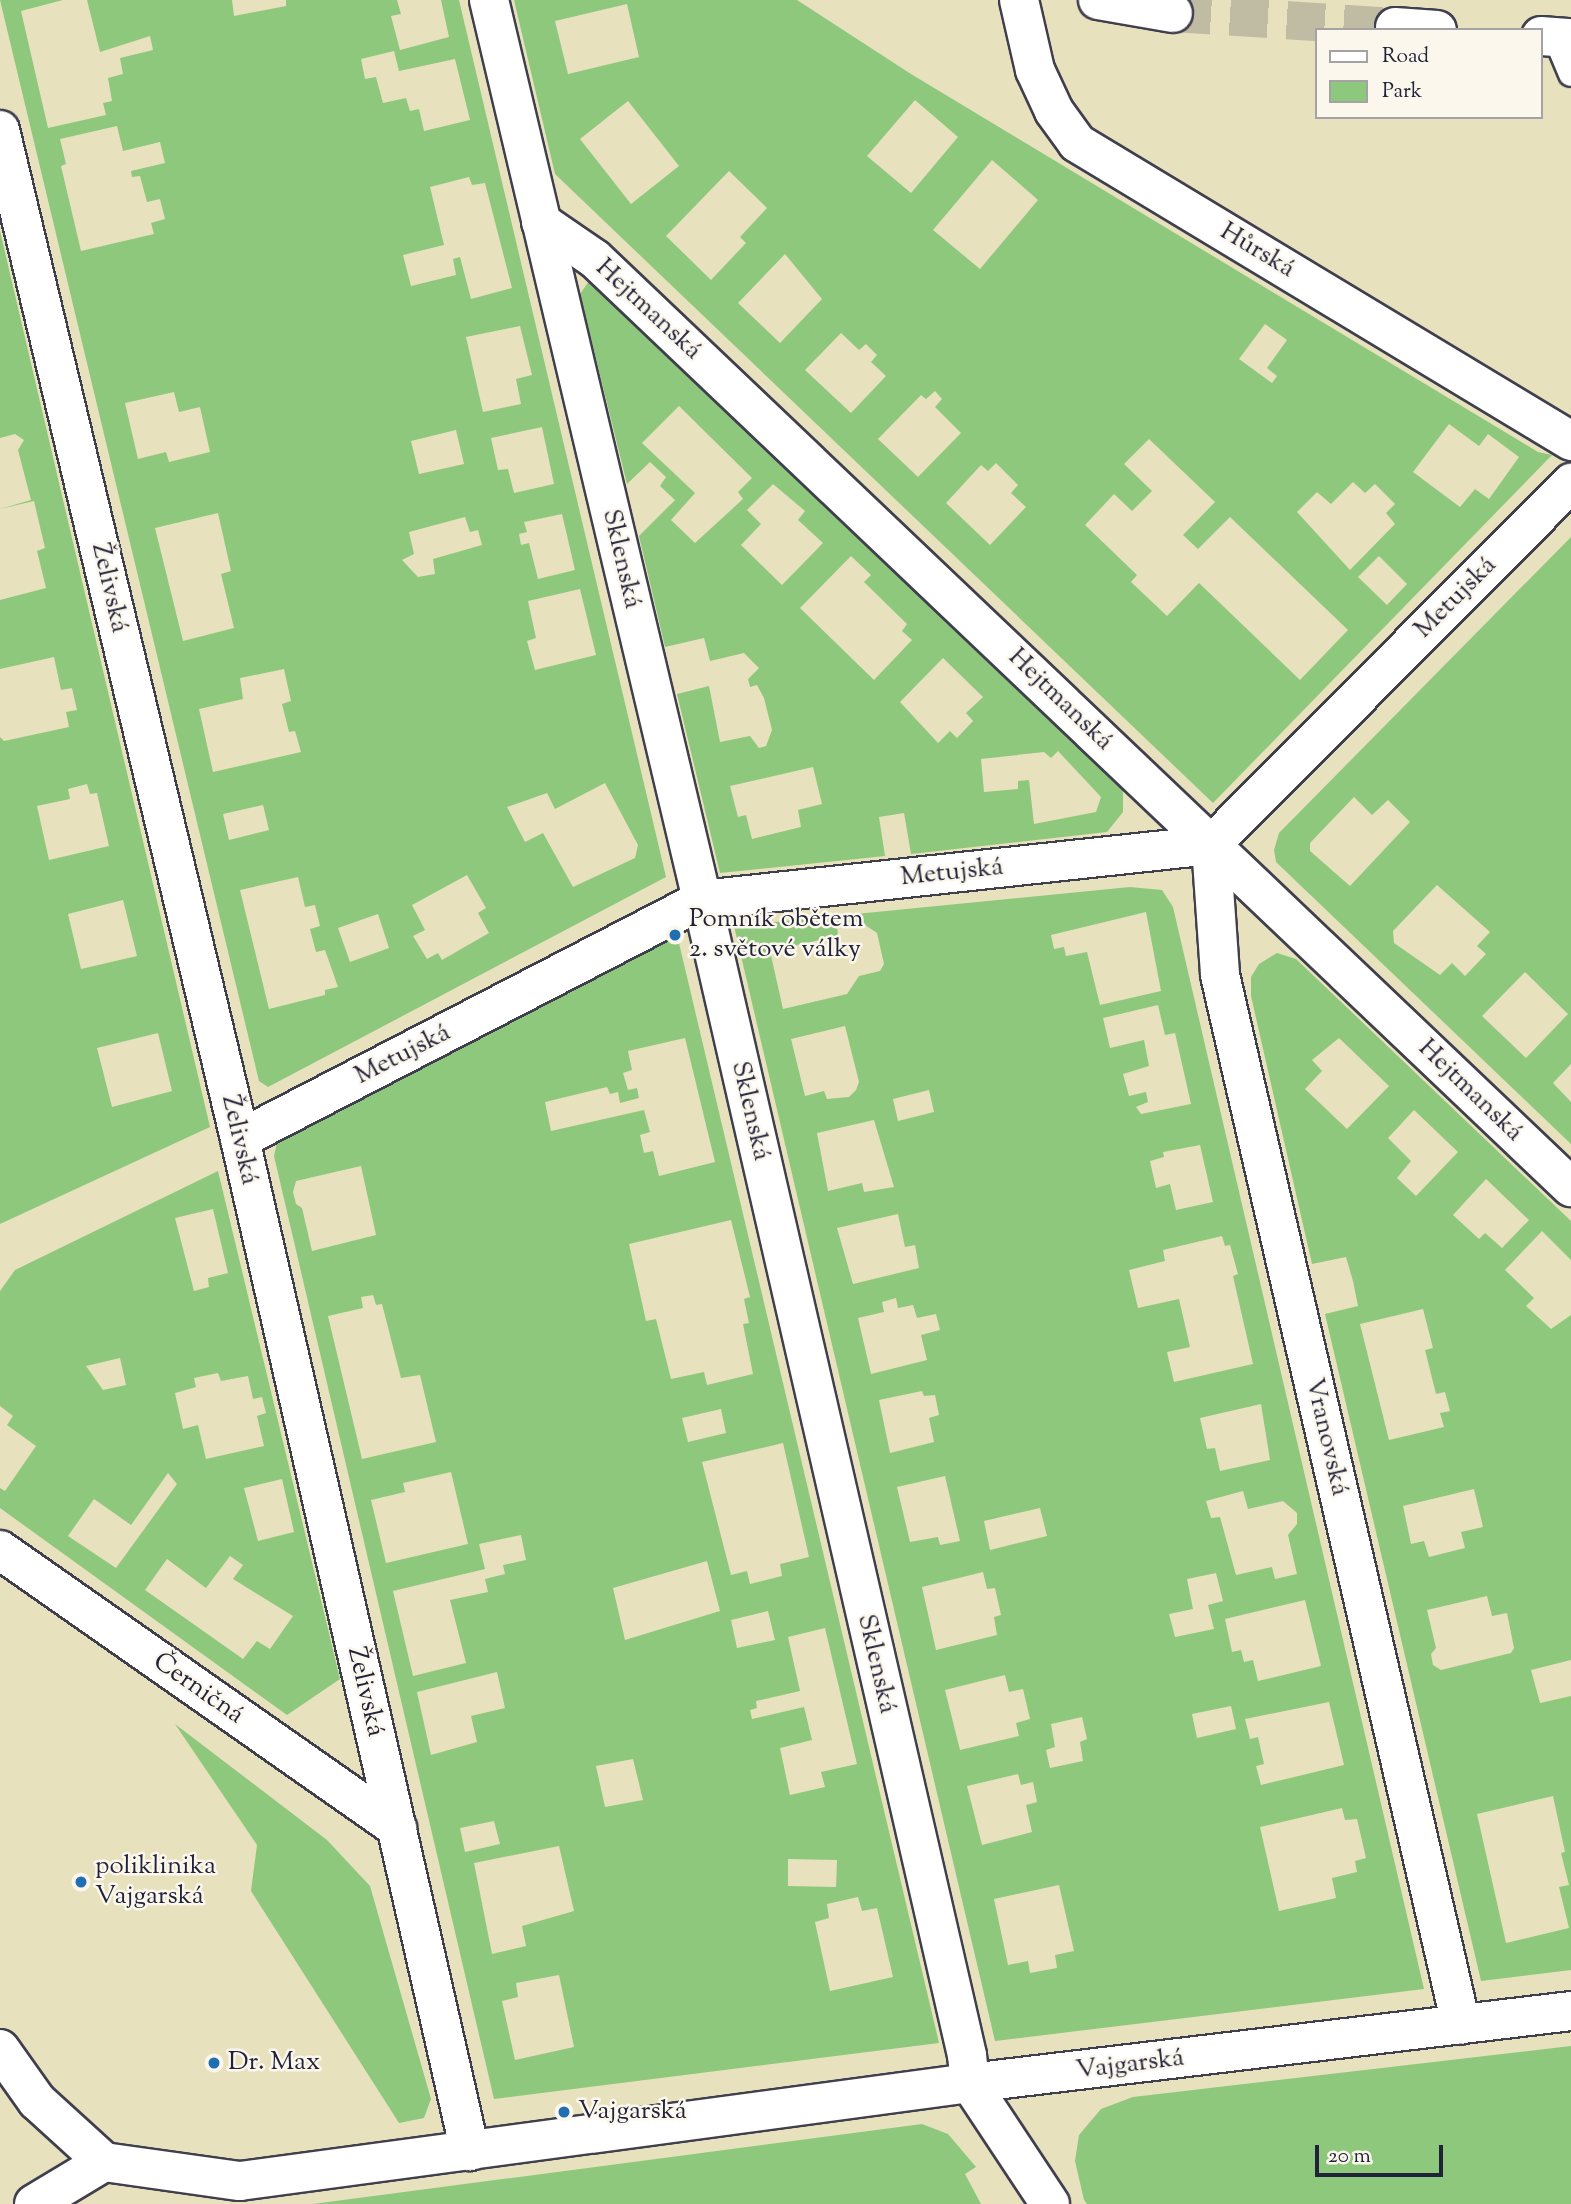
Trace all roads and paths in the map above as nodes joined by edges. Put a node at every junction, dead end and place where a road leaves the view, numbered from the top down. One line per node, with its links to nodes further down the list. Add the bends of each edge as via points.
1 (489, 0): 10 (street, Sklenská)
2 (1019, 0): 11 (street, Hůrská, via 1035,70 1077,143)
3 (1098, 0): 4 (street)
4 (1173, 13)
5 (1395, 27): 6 (street)
6 (1409, 28)
7 (1556, 37): 8 (lane)
8 (1571, 74)
9 (0, 130): 15 (street, Želivská)
10 (541, 222): 13 (street, Hejtmanská, via 595,259); 14 (street, Sklenská)
11 (1571, 440)
12 (1571, 483): 13 (street, Metujská)
13 (1211, 845): 14 (street, Metujská); 16 (street, Hejtmanská); 20 (street, Vranovská, via 1220,975)
14 (702, 900): 15 (street, Metujská); 22 (street, Sklenská)
15 (240, 1139): 18 (street, Želivská)
16 (1571, 1187)
17 (0, 1550): 18 (street, Černičná)
18 (397, 1828): 23 (street, Želivská)
19 (1571, 2011): 20 (street, Vajgarská)
20 (1461, 2025): 22 (street, Vajgarská)
21 (0, 2049): 24 (street, via 37,2101)
22 (970, 2083): 23 (street, Vajgarská); 26 (street, Sklenská)
23 (470, 2151): 24 (street, Vajgarská, via 240,2181)
24 (104, 2162): 25 (street)
25 (34, 2204)
26 (1050, 2204)

